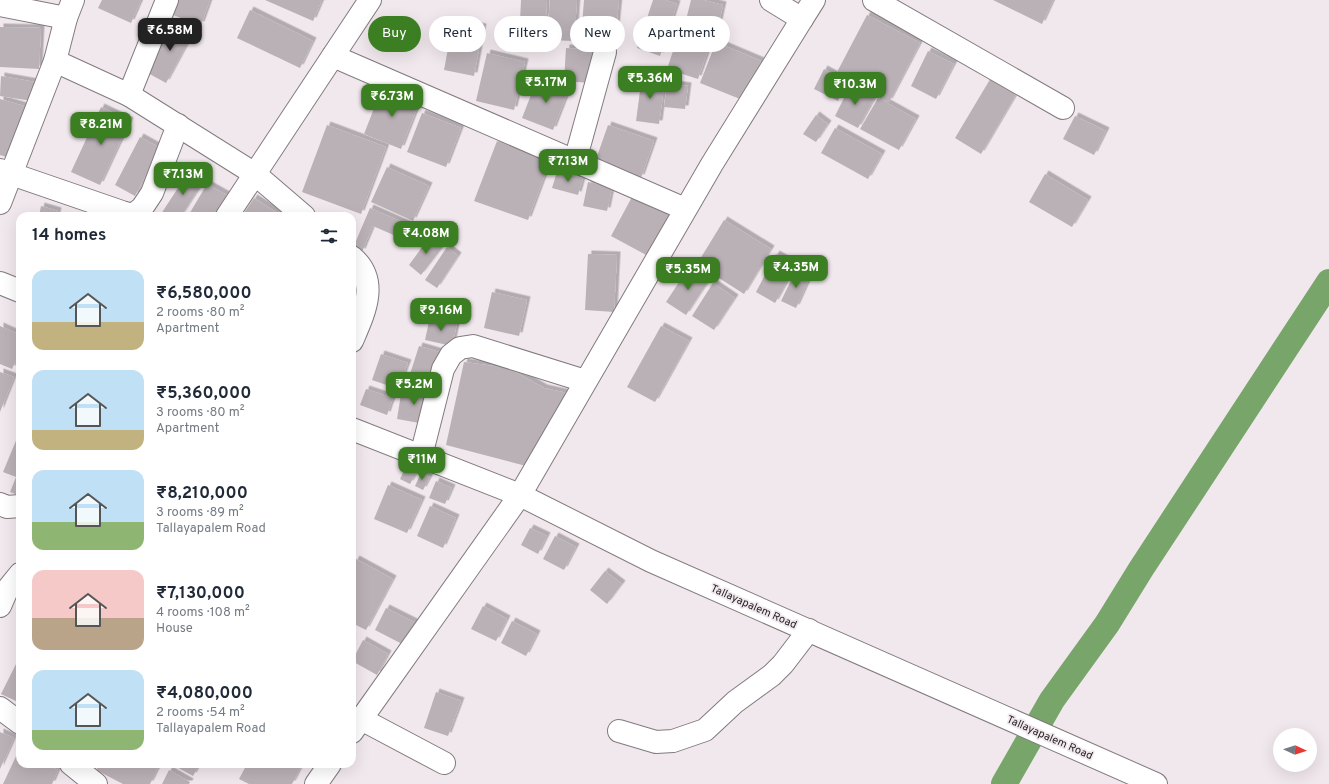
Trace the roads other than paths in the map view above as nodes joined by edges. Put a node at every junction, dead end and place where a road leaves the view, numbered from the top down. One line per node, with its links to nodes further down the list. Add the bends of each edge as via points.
1 (167, 0): 12 (street)
2 (370, 0): 10 (street)
3 (771, 0): 8 (street)
4 (814, 0): 8 (street)
5 (874, 0): 13 (street)
6 (0, 5): 7 (street)
7 (69, 9): 11 (street)
8 (802, 19): 19 (street)
9 (604, 52): 15 (street)
10 (333, 56): 15 (street); 17 (street)
11 (55, 61): 12 (street); 16 (street)
12 (129, 94): 14 (street)
13 (1063, 108)
14 (178, 125): 17 (street); 21 (street, via 152,193)
15 (575, 161): 19 (street)
16 (6, 172): 18 (street); 20 (street)
17 (255, 174): 22 (street); 23 (street)
18 (0, 204)
19 (685, 209): 28 (street)
20 (122, 212)
21 (137, 212)
22 (230, 212)
23 (299, 212)
24 (356, 260): 27 (street, via 367,278 367,296)
25 (0, 283): 26 (street)
26 (16, 289)
27 (356, 331)
28 (585, 381): 30 (street, via 473,346 460,348 451,355 443,369); 31 (street)
29 (356, 431): 30 (street, Tallayapalem Road)
30 (421, 456): 31 (street, Tallayapalem Road)
31 (520, 495): 36 (street, Tallayapalem Road, via 651,561); 39 (street)
32 (0, 504): 33 (street)
33 (16, 506)
34 (16, 579): 35 (street, via 7,590)
35 (0, 606)
36 (809, 630): 40 (street, via 783,664 705,730 673,741 656,742); 44 (street, Tallayapalem Road)
37 (0, 708): 38 (street)
38 (16, 720)
39 (356, 725): 41 (street)
40 (619, 731)
41 (444, 763)
42 (76, 768): 43 (street)
43 (96, 784)
44 (1156, 784)

